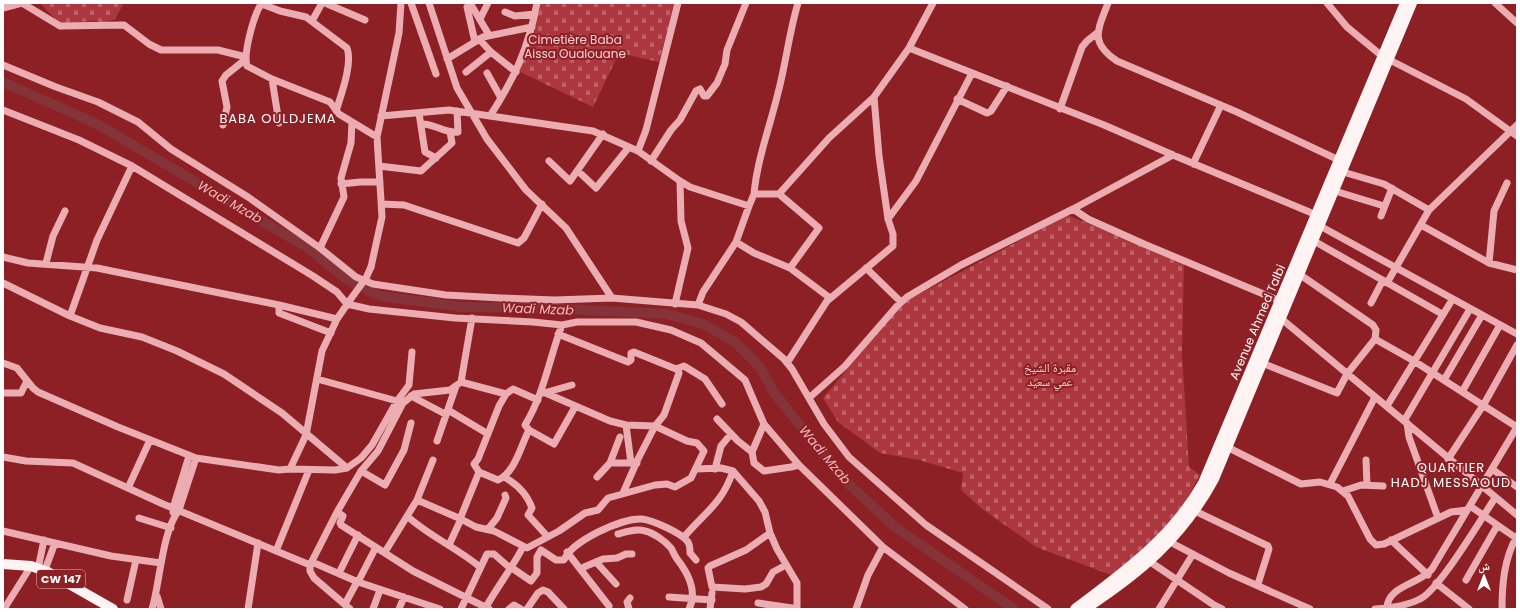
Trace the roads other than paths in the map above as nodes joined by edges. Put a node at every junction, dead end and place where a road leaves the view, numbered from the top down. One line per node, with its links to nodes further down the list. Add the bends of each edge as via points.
1 (262, 3): 23 (street, via 280,12 301,15); 31 (street, via 256,12)
2 (324, 3): 22 (street); 23 (street)
3 (401, 3): 52 (street, via 399,33)
4 (411, 3): 39 (street)
5 (430, 3): 33 (street)
6 (470, 3): 21 (street); 28 (street, via 467,7)
7 (488, 3): 21 (street)
8 (537, 3): 20 (street)
9 (678, 3): 65 (street, via 646,130)
10 (746, 3): 69 (street, via 716,86 707,96 704,96 700,89 696,91 680,120)
11 (798, 3): 81 (street, via 791,26 781,83 756,172)
12 (933, 3): 29 (street)
13 (1108, 3): 26 (street)
14 (1327, 3): 32 (street, via 1347,27)
15 (1405, 3): 32 (main road, Avenue Ahmed Talbi)
16 (1412, 3): 32 (main road)
17 (1495, 3): 24 (street)
18 (3, 8): 31 (street, via 22,3 60,26 124,25 161,50 218,50)
19 (505, 12): 20 (street, via 515,16)
20 (535, 14): 25 (street)
21 (480, 19): 27 (street)
22 (365, 20)
23 (312, 21): 48 (street, via 348,50 346,73)
24 (1517, 23)
25 (532, 27): 27 (street); 36 (street)
26 (1097, 33): 45 (street, via 1101,48 1117,61); 46 (street, via 1082,47)
27 (489, 35): 28 (street)
28 (477, 41): 30 (street); 33 (street)
29 (909, 48): 38 (street); 42 (street)
30 (491, 52): 35 (street); 36 (street)
31 (246, 58): 40 (street, via 247,66); 57 (street, via 223,78 227,110)
32 (1386, 58): 59 (street, via 1466,99); 73 (main road, Avenue Ahmed Talbi)
33 (447, 59): 51 (street, via 457,88)
34 (3, 65): 96 (street, via 98,102 138,122 171,149)
35 (466, 72)
36 (516, 72): 43 (street)
37 (487, 73): 43 (street)
38 (972, 73): 41 (street); 44 (street)
39 (436, 74)
40 (272, 79): 48 (street, via 330,102); 55 (street)
41 (1007, 86): 44 (street, via 991,111 987,113); 46 (street)
42 (874, 97): 82 (street, via 829,138); 91 (street)
43 (501, 98): 53 (street)
44 (958, 99): 91 (street, via 916,181)
45 (1221, 105): 70 (street); 73 (street)
46 (1060, 109): 66 (street)
47 (3, 110): 71 (street, via 79,140)
48 (336, 111): 54 (street)
49 (457, 111): 50 (street); 51 (street); 60 (street, via 458,131)
50 (419, 113): 52 (street); 56 (street)
51 (472, 113): 53 (street); 84 (street, via 504,163 526,190)
52 (381, 116): 63 (street)
53 (490, 116): 61 (street, via 582,128)
54 (352, 122): 63 (street); 78 (street, via 351,143)
55 (279, 123)
56 (421, 124): 60 (street, via 430,124); 67 (street, via 425,152)
57 (223, 125)
58 (1517, 125): 59 (street)
59 (1510, 130): 62 (street); 88 (street)
60 (450, 132): 67 (street, via 453,141)
61 (603, 134): 64 (street); 74 (street)
62 (1517, 136)
63 (377, 137): 72 (street)
64 (629, 147): 65 (street); 74 (street, via 596,188)
65 (638, 151): 69 (street)
66 (1173, 155): 70 (street); 87 (street)
67 (436, 158): 72 (street, via 421,171)
68 (549, 161): 74 (street, via 569,181)
69 (651, 161): 75 (street)
70 (1193, 164): 92 (street)
71 (132, 166): 100 (street, via 103,226); 112 (street, via 313,276)
72 (379, 166): 76 (street)
73 (1343, 166): 79 (street); 80 (main road); 92 (main road, Avenue Ahmed Talbi)
74 (578, 171)
75 (680, 181): 85 (street); 115 (street, via 681,221 688,248)
76 (380, 182): 78 (street); 83 (street)
77 (1506, 183): 98 (street, via 1494,211)
78 (341, 184): 96 (street, via 343,200)
79 (1392, 188): 86 (street); 88 (street)
80 (1335, 191): 86 (street); 92 (main road)
81 (754, 194): 82 (street); 85 (street)
82 (779, 194): 101 (street, via 819,228)
83 (382, 204): 84 (street, via 404,205 518,243 524,238); 112 (street, bridge, via 380,229 371,268)
84 (542, 204): 108 (street, via 566,228)
85 (749, 206): 95 (street)
86 (1384, 206): 90 (street)
87 (1073, 209): 111 (street, via 1088,219 1137,241); 113 (street, via 961,265)
88 (1429, 210): 93 (street)
89 (65, 211): 99 (street, via 53,236)
90 (1380, 216)
91 (888, 219): 102 (street, via 893,234 893,246)
92 (1320, 220): 94 (main road); 103 (street); 111 (main road, Avenue Ahmed Talbi)
93 (1422, 225): 98 (street); 103 (street)
94 (1314, 241): 105 (main road); 106 (street)
95 (736, 242): 101 (street, via 754,253); 117 (street, via 703,292)
96 (320, 248): 108 (street, via 361,280 383,286 446,295 516,299)
97 (3, 257): 99 (street)
98 (1489, 263): 104 (street)
99 (46, 264): 100 (street)
100 (87, 267): 116 (street); 121 (street)
101 (790, 268): 109 (street)
102 (866, 268): 109 (street); 113 (street)
103 (1395, 269): 106 (street); 110 (street)
104 (1517, 270)
105 (1299, 274): 122 (main road); 130 (street, via 1373,325 1376,332)
106 (1385, 281): 114 (street); 119 (street)
107 (3, 283): 121 (street)
108 (612, 298): 115 (street)
109 (830, 298): 135 (street)
110 (1452, 300): 118 (street); 119 (street)
111 (1280, 301): 122 (main road, Avenue Ahmed Talbi)
112 (349, 302): 123 (street, via 369,309); 124 (street)
113 (901, 302): 151 (street, via 845,366)
114 (1371, 303)
115 (675, 304): 117 (street)
116 (279, 305): 124 (street); 127 (street, via 279,313)
117 (698, 305): 135 (street, via 741,322)
118 (1470, 308): 120 (street); 138 (street)
119 (1442, 314): 133 (street)
120 (1482, 315): 126 (street); 141 (street)
121 (70, 316): 169 (street, via 100,328 142,337 218,371 265,401)
122 (1278, 316): 136 (main road); 139 (street); 173 (main road, Avenue Ahmed Talbi)
123 (472, 318): 125 (street); 143 (street)
124 (337, 319): 127 (street)
125 (562, 325): 128 (street); 162 (street, via 577,322 636,322 671,330 701,343 745,380)
126 (1500, 325): 129 (street); 146 (street)
127 (331, 333): 140 (street, via 320,356)
128 (558, 334): 145 (street); 154 (street, via 628,362 631,360 630,353 634,352 676,369 684,366 705,379)
129 (1517, 334)
130 (1375, 340): 133 (street); 139 (street)
131 (1517, 345): 155 (street)
132 (412, 352): 153 (street, via 409,385)
133 (1414, 361): 138 (street); 156 (street)
134 (3, 363): 142 (street, via 17,368)
135 (787, 363): 151 (street)
136 (1262, 363): 139 (street, via 1337,393); 173 (main road)
137 (679, 373): 164 (street, via 664,415)
138 (1432, 373): 141 (street); 160 (street)
139 (1347, 374): 150 (street)
140 (318, 379): 153 (street); 169 (street)
141 (1444, 380): 146 (street)
142 (27, 381): 147 (street, via 21,393); 171 (street, via 38,392)
143 (458, 384): 148 (street); 149 (street, via 445,392 419,392); 158 (street)
144 (572, 384): 145 (street)
145 (542, 392): 152 (street); 157 (street)
146 (1462, 392): 155 (street)
147 (3, 393)
148 (506, 394): 152 (street, via 513,389); 167 (street)
149 (410, 396): 158 (street); 189 (street, via 403,403 378,451)
150 (1375, 397): 156 (street); 194 (street)
151 (809, 398): 293 (street, via 824,424 849,457 913,515)
152 (538, 400): 165 (street, via 525,425)
153 (396, 401): 183 (street, via 372,445 361,458)
154 (722, 404)
155 (1484, 404): 166 (street); 177 (street)
156 (1387, 406): 160 (street)
157 (575, 407): 163 (street); 165 (street, via 554,444)
158 (446, 412): 167 (street); 172 (street)
159 (717, 419): 168 (street)
160 (1405, 422): 177 (street); 213 (street)
161 (411, 423): 189 (street, via 404,450 385,485)
162 (764, 424): 174 (street); 182 (street)
163 (626, 425): 164 (street); 181 (street)
164 (655, 426): 181 (street); 185 (street, via 697,443 704,449)
165 (529, 430): 192 (street, via 517,458)
166 (1516, 431): 186 (street)
167 (488, 434): 191 (street, via 474,464)
168 (731, 434): 174 (street); 184 (street, via 721,446)
169 (306, 435): 183 (street); 187 (street)
170 (620, 437): 180 (street)
171 (150, 440): 176 (street); 199 (street)
172 (437, 441)
173 (1224, 446): 194 (street, via 1301,484); 207 (main road, via 1214,479); 239 (main road, Avenue Ahmed Talbi, via 1195,498)
174 (752, 452): 182 (street, via 754,463 766,471)
175 (3, 456): 199 (street, via 26,461 73,463)
176 (192, 457): 187 (street); 206 (street)
177 (1448, 459): 197 (street)
178 (433, 460): 204 (street)
179 (1366, 460): 195 (street)
180 (610, 463): 181 (street); 193 (street)
181 (634, 463): 201 (street)
182 (799, 465): 232 (street)
183 (347, 468): 188 (street)
184 (715, 468): 185 (street); 190 (street)
185 (696, 469): 201 (street, via 692,478 675,487 667,484 655,485)
186 (1492, 469): 197 (street); 198 (street)
187 (290, 470): 188 (street)
188 (309, 470): 234 (street)
189 (361, 471): 208 (street)
190 (733, 471): 219 (street, via 759,500); 223 (street, via 721,498)
191 (479, 472): 192 (street, via 498,480); 214 (street)
192 (504, 477): 222 (street, via 515,483 528,498 532,508 528,514)
193 (597, 477)
194 (1330, 484): 200 (street)
195 (1367, 485): 196 (street); 200 (street)
196 (1383, 486)
197 (1482, 487): 203 (street); 205 (street)
198 (1517, 487)
199 (128, 488): 206 (street)
200 (1343, 491): 226 (street, via 1373,543 1380,545)
201 (623, 493): 222 (street, via 608,498 598,510 585,514)
202 (505, 495): 217 (street, via 497,518)
203 (1495, 498): 209 (street); 211 (street)
204 (417, 500): 210 (street); 214 (street)
205 (1468, 508): 211 (street); 213 (street); 253 (street)
206 (176, 509): 216 (street); 229 (street)
207 (1196, 511): 227 (main road); 259 (street, via 1268,546)
208 (337, 512): 221 (street, via 343,516 341,525); 245 (street)
209 (1517, 515)
210 (407, 516): 230 (street, via 429,534); 235 (street)
211 (1483, 516): 215 (street); 257 (street)
212 (139, 518): 216 (street)
213 (1438, 518): 226 (street)
214 (461, 519): 217 (street, via 476,527); 230 (street)
215 (1497, 526): 224 (street); 255 (street)
216 (171, 528): 243 (street)
217 (488, 529): 231 (street)
218 (3, 531): 225 (street)
219 (770, 533): 246 (street); 246 (street, via 746,550 710,566 708,568 712,587 761,587 766,584 773,572)
220 (618, 534): 267 (street, via 645,531 669,546 688,574)
221 (358, 535): 233 (street); 252 (street)
222 (548, 537): 231 (street, via 527,548)
223 (684, 537): 236 (street, via 670,529 640,519 617,523 591,535); 241 (street, via 689,542 690,553)
224 (1516, 537): 301 (street, via 1503,575)
225 (44, 540): 228 (street); 247 (street)
226 (1391, 540): 253 (street)
227 (1170, 542): 238 (street); 239 (main road)
228 (55, 543): 240 (street); 251 (street, via 46,567)
229 (258, 543): 234 (street); 278 (street)
230 (449, 545): 248 (street)
231 (523, 547): 249 (street)
232 (883, 547): 291 (street, via 868,575); 292 (street)
233 (376, 548): 235 (street); 256 (street)
234 (276, 551): 245 (street)
235 (385, 552): 264 (street, via 437,584)
236 (567, 552): 249 (street, via 564,560 559,561 541,550 537,557 537,573 531,581); 250 (street)
237 (632, 554): 242 (street)
238 (1193, 554): 254 (street); 259 (street)
239 (1146, 559): 254 (street); 294 (main road, Avenue Ahmed Talbi); 295 (main road)
240 (136, 560): 243 (street); 266 (street)
241 (696, 560)
242 (596, 562): 250 (street); 258 (street)
243 (161, 563): 261 (street)
244 (3, 564): 247 (main road, CW 147)
245 (311, 564): 252 (street); 269 (street, via 310,571 314,578)
246 (786, 565): 268 (street, via 797,583 797,607)
247 (34, 567): 251 (main road, CW 147); 274 (street)
248 (480, 567): 249 (street, via 485,556 491,553); 264 (street, via 470,587)
249 (511, 568): 272 (street)
250 (582, 570): 270 (street)
251 (48, 572): 275 (main road, CW 147)
252 (339, 573): 256 (street)
253 (1428, 575): 273 (street, via 1395,592 1389,598)
254 (1176, 579): 296 (street); 297 (street)
255 (1466, 580)
256 (357, 582): 260 (street); 269 (street)
257 (1436, 583): 273 (street, via 1420,599); 300 (street)
258 (616, 584)
259 (1258, 584): 298 (street)
260 (380, 590): 262 (street); 280 (street)
261 (157, 596): 276 (street); 277 (street)
262 (404, 597): 271 (street); 281 (street)
263 (669, 597): 267 (street)
264 (468, 598): 272 (street); 283 (street)
265 (630, 598): 288 (street, via 627,602)
266 (127, 600)
267 (693, 600): 289 (street); 290 (street, via 712,597)
268 (758, 603)
269 (344, 604): 279 (street)
270 (609, 606)
271 (425, 607): 282 (street)
272 (488, 608)
273 (1387, 608): 299 (street)
274 (4, 609)
275 (113, 609)
276 (152, 609)
277 (161, 609)
278 (248, 609)
279 (350, 609)
280 (372, 609)
281 (399, 609)
282 (440, 609)
283 (461, 609)
284 (509, 609): 285 (street, via 514,605)
285 (521, 609)
286 (527, 609): 287 (street, via 543,590)
287 (564, 609)
288 (629, 609)
289 (689, 609)
290 (710, 609)
291 (856, 609)
292 (965, 609)
293 (1048, 609)
294 (1075, 609)
295 (1085, 609)
296 (1159, 609)
297 (1222, 609)
298 (1310, 609)
299 (1375, 609)
300 (1470, 609)
301 (1502, 609)

